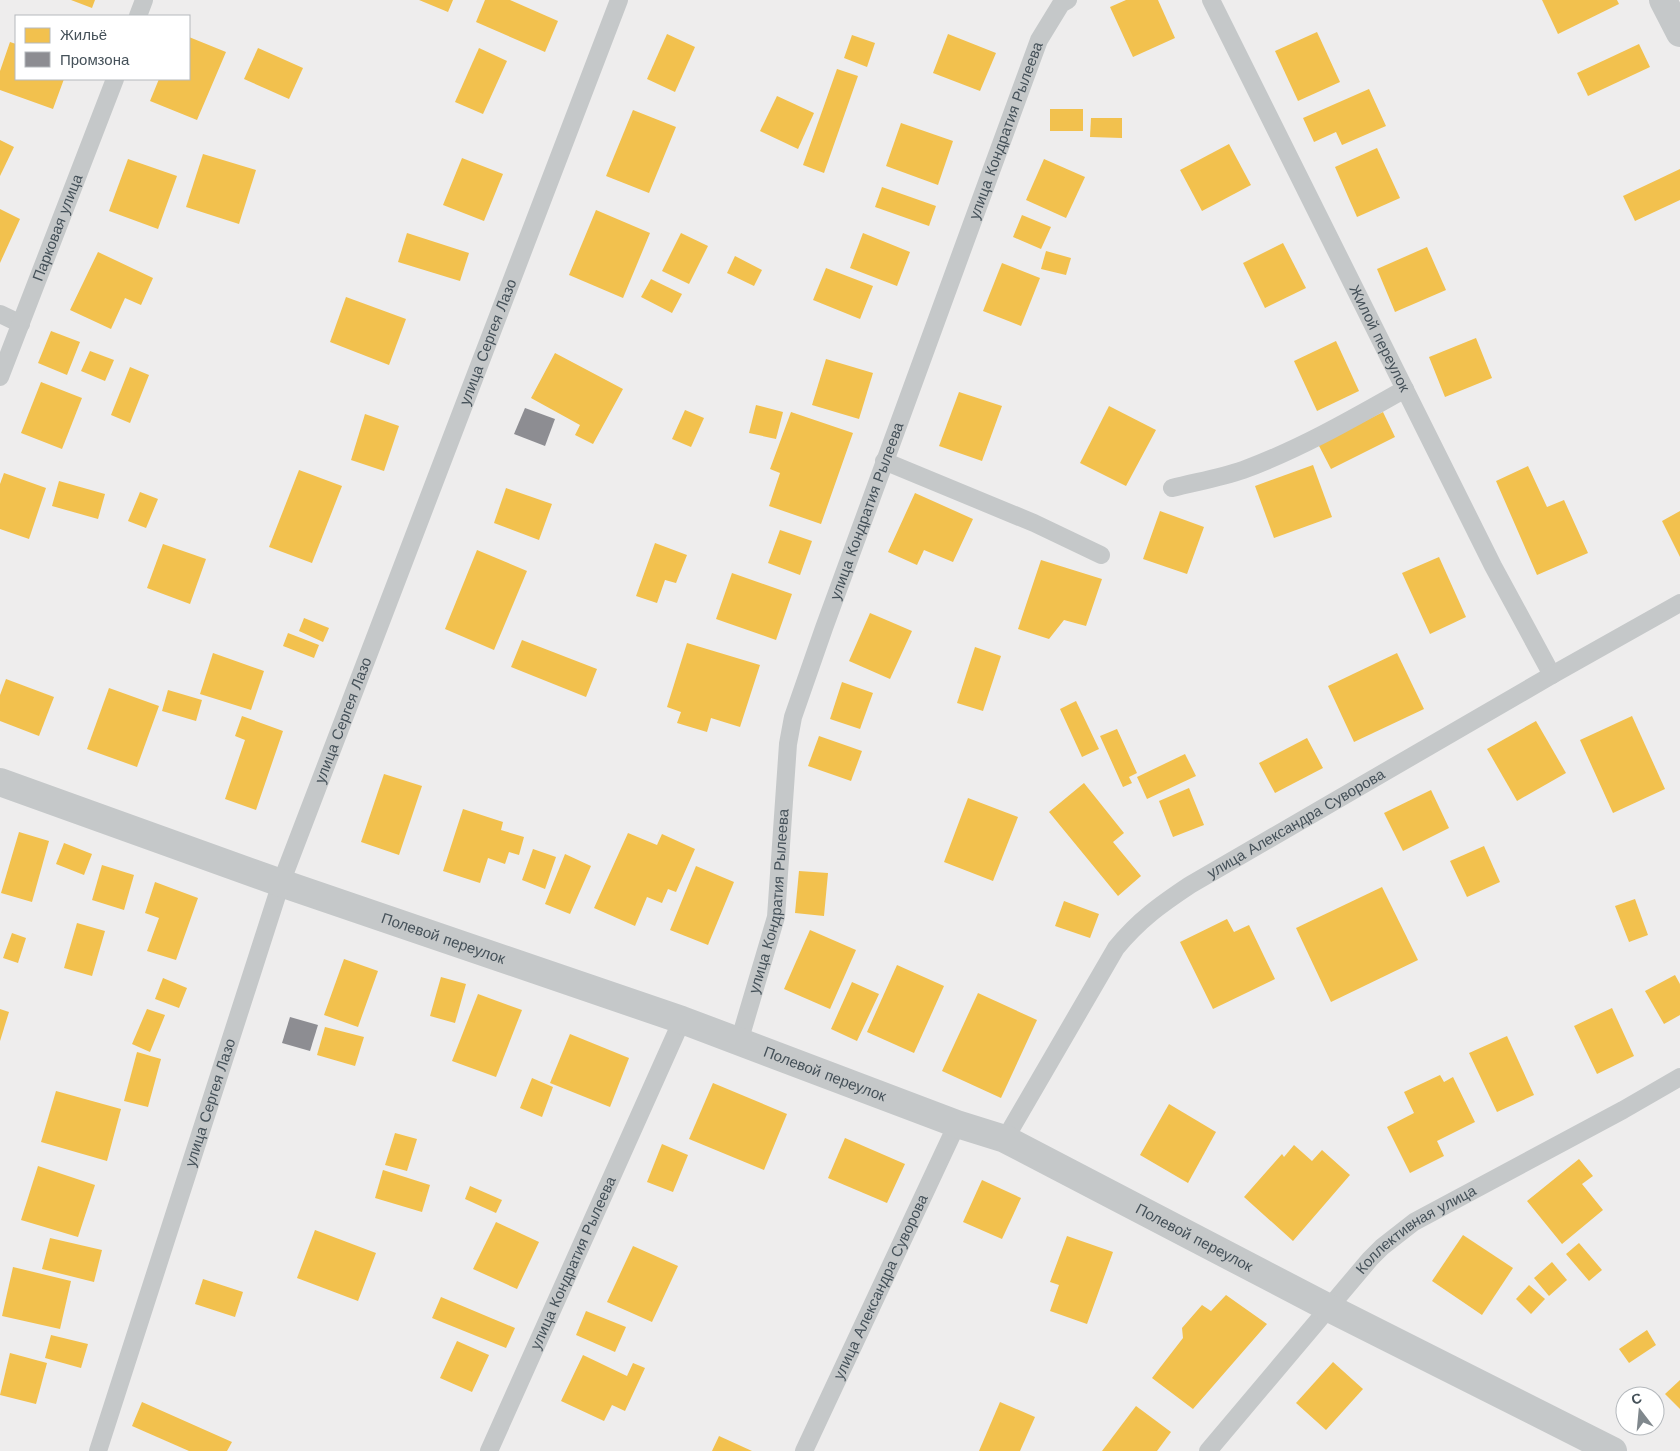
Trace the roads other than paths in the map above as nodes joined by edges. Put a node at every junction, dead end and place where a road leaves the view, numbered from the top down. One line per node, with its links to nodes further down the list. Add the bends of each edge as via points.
1 (144, 0): 6 (lane)
2 (619, 0): 19 (lane, улица Сергея Лазо)
3 (1068, 0): 13 (lane, улица Кондратия Рылеева, via 1061,4 1039,40)
4 (1211, 0): 12 (lane, Жилой переулок)
5 (1663, 0): 7 (street)
6 (138, 15)
7 (1680, 34)
8 (115, 80): 10 (lane, Парковая улица)
9 (0, 314): 10 (lane)
10 (22, 324): 11 (lane, Парковая улица)
11 (0, 377)
12 (1405, 389): 14 (lane, via 1272,458 1240,471); 17 (lane, Жилой переулок, via 1493,566)
13 (884, 461): 15 (lane, via 1034,522); 21 (lane, улица Кондратия Рылеева, via 793,717 788,744 776,917)
14 (1172, 488)
15 (1102, 555)
16 (1680, 603): 17 (lane, улица Александра Суворова)
17 (1552, 675): 24 (lane, улица Александра Суворова, via 1190,885 1156,908 1116,948)
18 (0, 782): 19 (street, Полевой переулок)
19 (281, 883): 20 (street, Полевой переулок); 26 (lane, улица Сергея Лазо)
20 (682, 1020): 21 (street, Полевой переулок); 27 (lane, улица Кондратия Рылеева)
21 (738, 1042): 23 (street, Полевой переулок)
22 (1680, 1077): 25 (lane, Коллективная улица, via 1414,1222 1382,1246)
23 (957, 1124): 24 (street, Полевой переулок); 28 (lane, улица Александра Суворова)
24 (1005, 1139): 25 (street, Полевой переулок)
25 (1329, 1308): 29 (lane, Коллективная улица); 30 (street, Полевой переулок)
26 (98, 1451)
27 (489, 1451)
28 (804, 1451)
29 (1208, 1451)
30 (1613, 1451)

